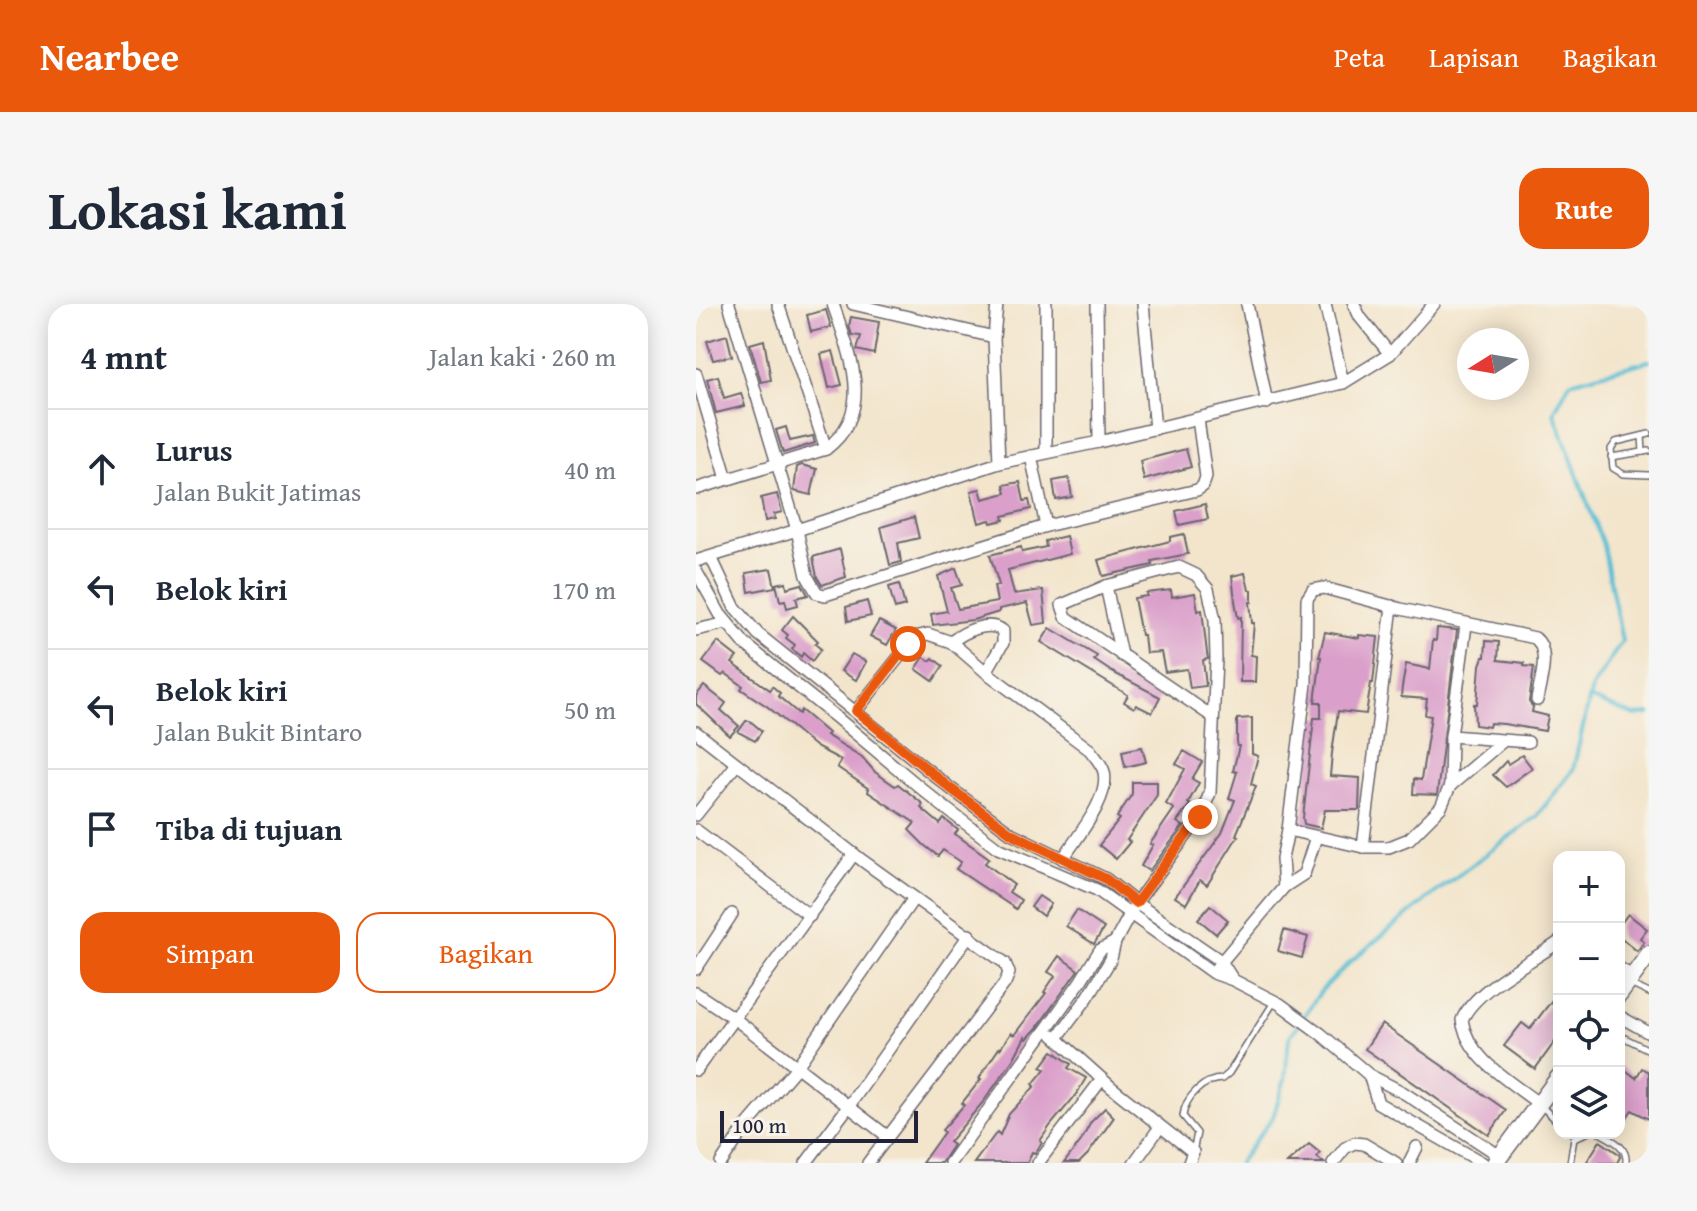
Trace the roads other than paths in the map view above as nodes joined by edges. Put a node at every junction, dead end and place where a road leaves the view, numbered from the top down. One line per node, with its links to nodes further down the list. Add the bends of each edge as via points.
1 (729, 304): 28 (street)
2 (778, 304): 23 (street)
3 (833, 304): 23 (street, via 857,381 845,431)
4 (853, 304): 13 (street)
5 (997, 304): 13 (street)
6 (1046, 304): 24 (street)
7 (1097, 304): 22 (street)
8 (1143, 304): 19 (street)
9 (1247, 304): 17 (street)
10 (1325, 304): 16 (street)
11 (1354, 304): 14 (street)
12 (1434, 304): 14 (street)
13 (994, 337): 29 (street)
14 (1390, 354): 16 (street)
15 (696, 374): 31 (street)
16 (1343, 383): 17 (street)
17 (1267, 403): 18 (street)
18 (1198, 419): 19 (street); 33 (street, via 1203,486)
19 (1155, 429): 22 (street)
20 (1649, 434): 21 (lane)
21 (1642, 436): 25 (lane); 27 (lane, via 1616,442)
22 (1099, 442): 24 (street)
23 (826, 449): 28 (street)
24 (1046, 452): 26 (street)
25 (1646, 452): 27 (lane)
26 (1031, 456): 29 (street); 33 (street)
27 (1611, 457): 30 (lane, via 1613,468 1623,474)
28 (777, 463): 31 (street); 34 (street)
29 (999, 463): 34 (street)
30 (1649, 475)
31 (727, 479): 32 (street)
32 (696, 489)
33 (1046, 526): 34 (street, via 825,595 817,593 807,576)
34 (797, 530): 35 (street)
35 (700, 561): 38 (street); 42 (street, via 758,634)
36 (1106, 586): 43 (street); 43 (street, via 1064,603 1062,610); 48 (street, via 1179,567 1208,589 1215,620)
37 (1392, 606): 39 (street); 59 (street, via 1324,588 1310,592 1306,684); 61 (street)
38 (727, 623): 40 (street); 44 (street)
39 (1466, 625): 46 (street, via 1540,641); 50 (street)
40 (696, 630)
41 (951, 642): 45 (street); 45 (street, via 989,626 1003,631 1003,643); 47 (street, via 928,634 915,637)
42 (777, 648): 44 (street); 47 (street)
43 (1121, 655): 48 (street)
44 (765, 662): 56 (street)
45 (986, 672): 63 (street, via 1090,750 1104,772 1103,795)
46 (1537, 700)
47 (856, 711): 55 (street)
48 (1213, 717): 66 (street, via 1210,793 1200,817)
49 (696, 732): 53 (street)
50 (1451, 736): 51 (street); 54 (street)
51 (1503, 741): 52 (street); 54 (street)
52 (1528, 742)
53 (736, 765): 57 (street); 62 (street)
54 (1450, 786): 61 (street, via 1441,807 1409,839 1389,847)
55 (950, 788): 56 (street); 63 (street, via 1011,833)
56 (940, 804): 68 (street, via 998,848 1097,890)
57 (696, 815)
58 (696, 830): 69 (street)
59 (1288, 830): 60 (street); 64 (street)
60 (1316, 837): 61 (street); 64 (street, via 1304,874)
61 (1363, 847)
62 (854, 854): 65 (street); 69 (street)
63 (1063, 859): 66 (street, via 1106,879)
64 (1284, 887): 74 (street)
65 (914, 898): 70 (street); 92 (street)
66 (1136, 903): 68 (street); 74 (street)
67 (732, 914): 75 (street)
68 (1129, 915): 71 (street); 76 (street)
69 (810, 916): 85 (street)
70 (969, 935): 98 (street); 102 (street, via 1005,963 1008,977)
71 (1115, 942): 77 (street, via 1100,950); 81 (street)
72 (1553, 946): 97 (street, via 1500,982 1467,1009 1462,1020 1482,1059)
73 (1649, 954): 78 (main road)
74 (1221, 961): 76 (street); 79 (street)
75 (696, 969)
76 (1213, 973): 79 (street)
77 (1083, 976): 81 (street); 87 (street)
78 (1625, 979)
79 (1233, 980): 84 (street)
80 (1625, 981): 83 (lane)
81 (1094, 986): 89 (street)
82 (696, 993): 85 (street)
83 (1649, 993)
84 (1277, 1003): 94 (street); 107 (lane, via 1229,1073 1202,1084 1184,1107 1183,1116 1197,1133)
85 (735, 1019): 92 (street); 93 (street)
86 (1625, 1019): 88 (street)
87 (1046, 1029): 89 (street); 112 (street)
88 (1649, 1033)
89 (1057, 1038): 95 (street)
90 (1625, 1038): 91 (lane)
91 (1649, 1050)
92 (796, 1068): 98 (street); 109 (street)
93 (696, 1070)
94 (1369, 1075): 100 (street); 103 (street, via 1378,1103)
95 (1102, 1079): 101 (street); 113 (street)
96 (1553, 1085): 97 (main road)
97 (1539, 1104): 99 (lane); 108 (main road)
98 (848, 1107): 102 (street); 110 (street)
99 (1553, 1117)
100 (1448, 1123): 103 (street); 108 (street)
101 (1160, 1127): 107 (street); 114 (street)
102 (887, 1136): 111 (street)
103 (1439, 1138): 118 (street)
104 (1572, 1139): 119 (lane)
105 (1610, 1139): 120 (lane, via 1623,1147)
106 (1417, 1147): 117 (street)
107 (1191, 1158)
108 (1497, 1159)
109 (721, 1163)
110 (806, 1163)
111 (868, 1163)
112 (950, 1163)
113 (1038, 1163)
114 (1134, 1163)
115 (1333, 1163): 116 (street, via 1354,1143)
116 (1396, 1163)
117 (1409, 1163)
118 (1483, 1163)
119 (1570, 1163)
120 (1626, 1163)

